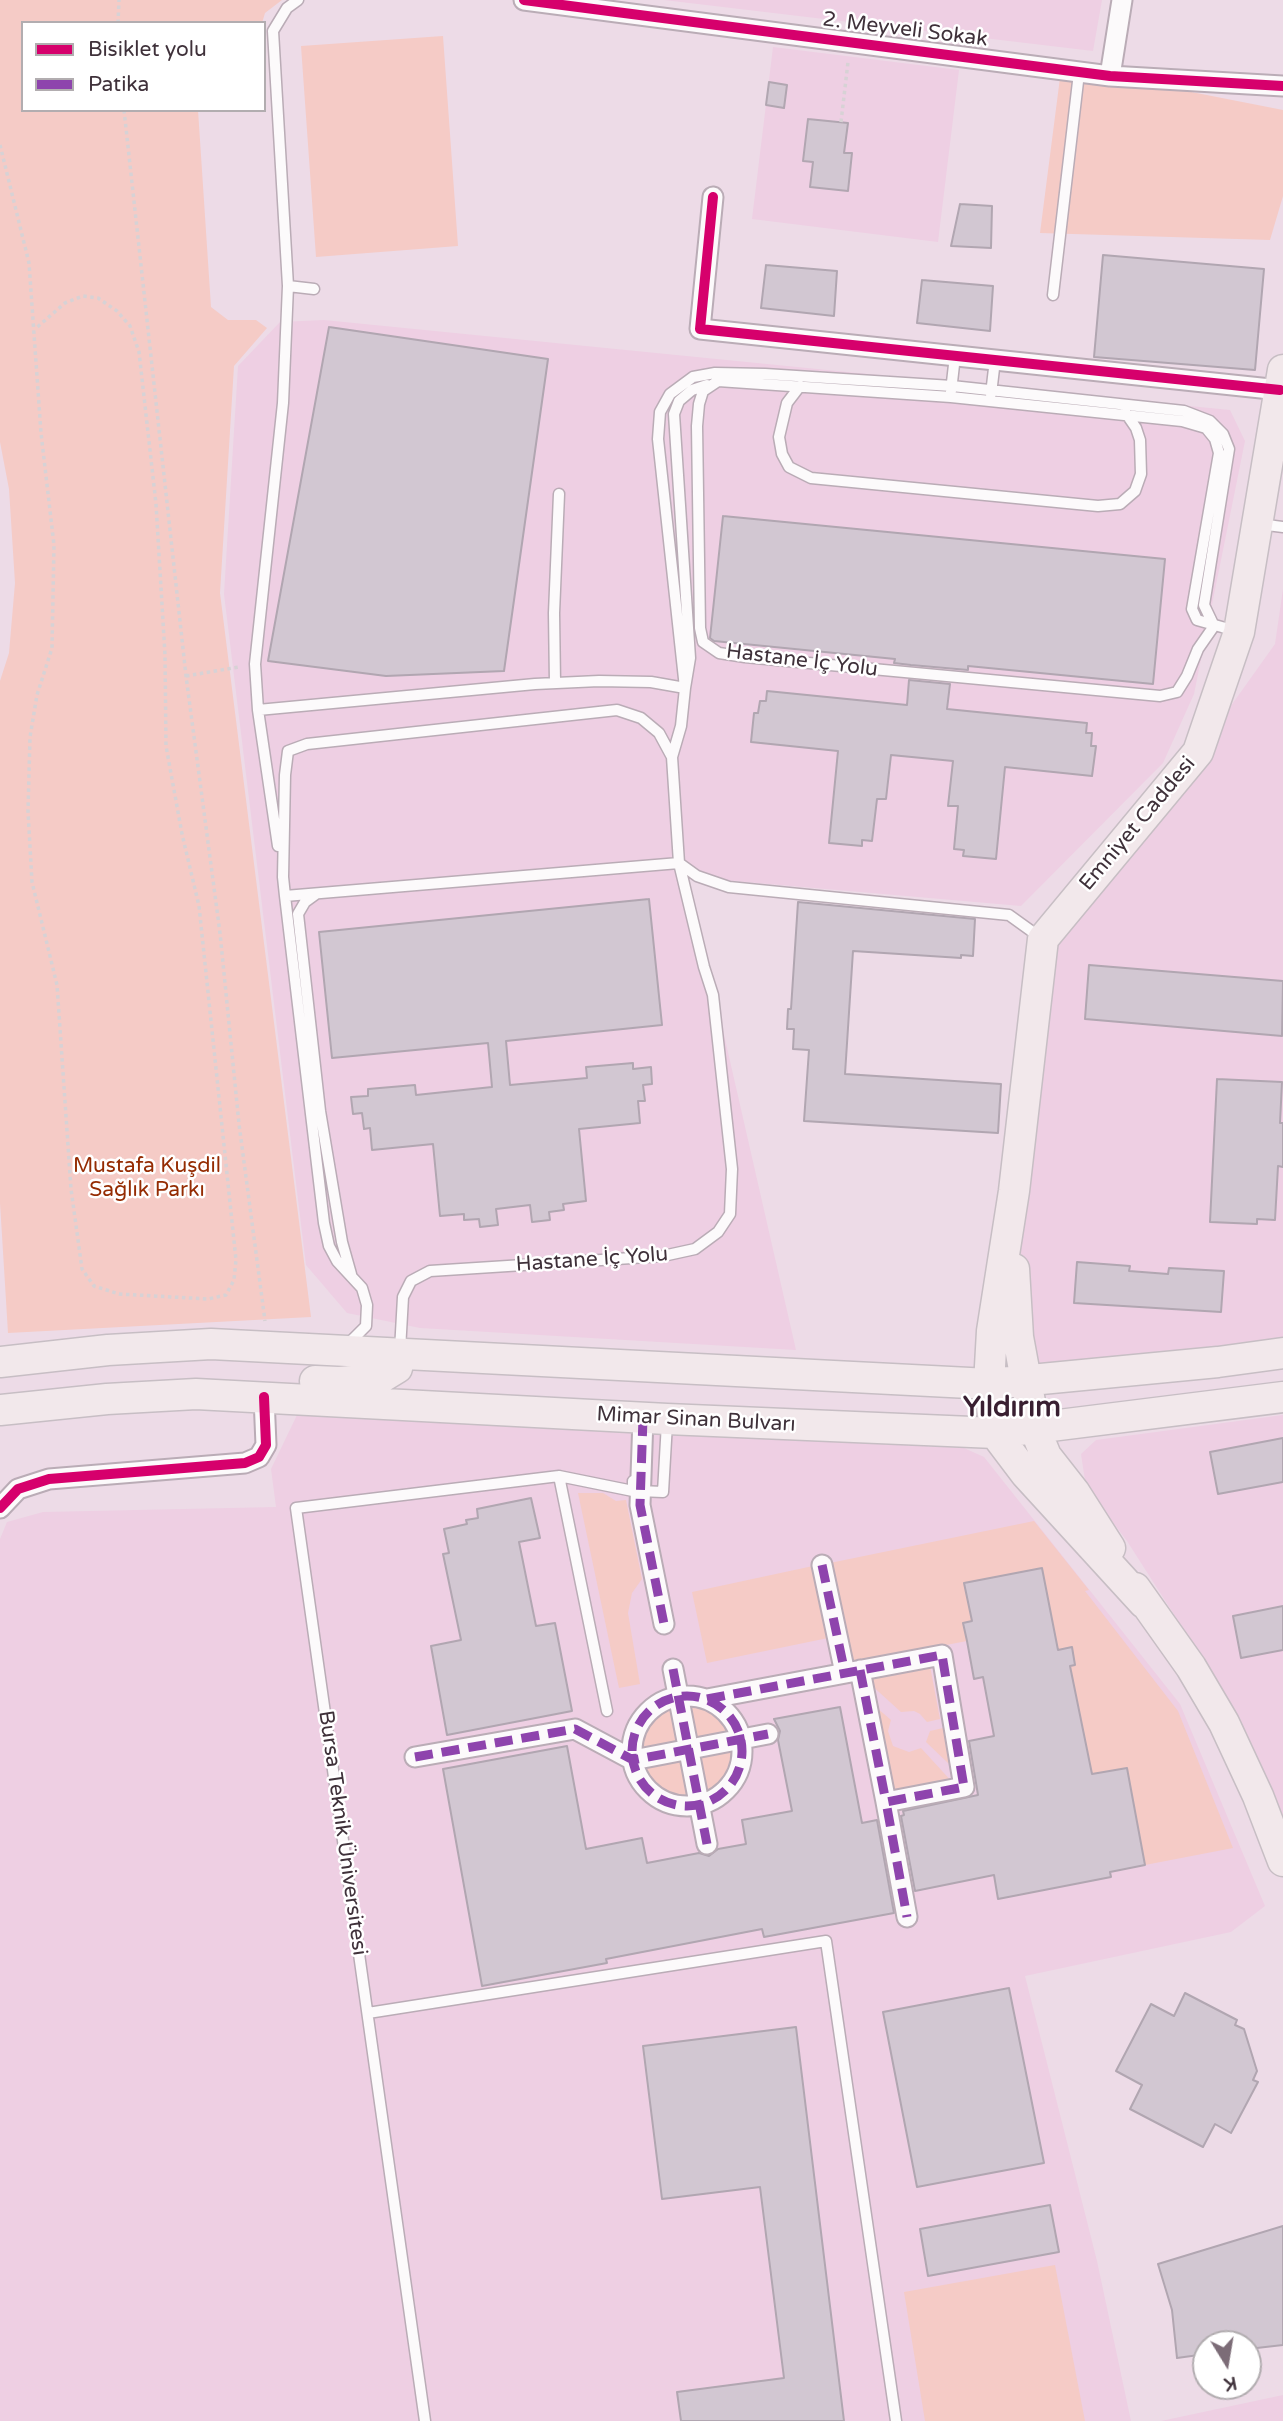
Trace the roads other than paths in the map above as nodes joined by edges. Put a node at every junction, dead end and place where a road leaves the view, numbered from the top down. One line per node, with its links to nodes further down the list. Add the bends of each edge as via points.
1 (298, 0): 9 (lane, via 287,8 273,31)
2 (524, 0): 4 (street, 2. Meyveli Sokak)
3 (1122, 0): 6 (street)
4 (637, 7): 5 (street, 2. Meyveli Sokak, via 850,43)
5 (1079, 73): 6 (street, 2. Meyveli Sokak); 11 (lane)
6 (1110, 76): 7 (street, 2. Meyveli Sokak)
7 (1283, 86)
8 (713, 197): 12 (street, via 700,328)
9 (288, 286): 10 (lane); 29 (lane, via 283,403 255,664)
10 (314, 289)
11 (1054, 295)
12 (955, 356): 13 (street); 17 (lane)
13 (995, 360): 15 (street); 19 (lane)
14 (807, 377): 17 (lane, Hastane İç Yolu); 18 (lane); 28 (lane, Hastane İç Yolu, via 715,373 693,377 670,394 660,412 658,439)
15 (1282, 380): 25 (main road, Emniyet Caddesi)
16 (718, 381): 18 (lane); 26 (lane, Hastane İç Yolu, via 703,391 697,426 700,628 703,642 719,653 1160,696 1177,692 1198,649); 28 (lane, via 692,390 679,401 674,414 690,658)
17 (952, 386): 19 (lane, Hastane İç Yolu); 20 (lane)
18 (799, 387): 20 (lane); 23 (lane, via 787,403 779,437 789,467 811,478 1098,506 1119,504 1135,491 1141,474 1142,454)
19 (992, 389): 21 (lane); 22 (lane, Hastane İç Yolu)
20 (951, 397): 21 (lane)
21 (991, 401): 23 (lane)
22 (1117, 404): 23 (lane); 26 (lane, Hastane İç Yolu, via 1184,411 1210,421 1223,434 1228,449 1205,606)
23 (1129, 416): 26 (lane, via 1182,421 1206,428 1215,439 1217,477 1192,609 1197,620)
24 (559, 494): 27 (lane)
25 (1270, 526): 26 (main road, Emniyet Caddesi)
26 (1227, 629): 35 (main road, Emniyet Caddesi, via 1198,752)
27 (555, 683): 28 (lane, via 651,682); 29 (lane)
28 (685, 688): 30 (lane, Hastane İç Yolu)
29 (258, 710): 32 (lane)
30 (672, 757): 31 (lane, Hastane İç Yolu); 32 (lane, Hastane İç Yolu, via 659,733 641,718 617,710 307,744 288,751)
31 (679, 863): 33 (lane); 35 (lane, via 696,876 729,887 1009,915); 40 (lane, Hastane İç Yolu, via 713,995 732,1169 730,1214 718,1232 695,1249 663,1256 430,1271 411,1281 403,1297)
32 (283, 877): 34 (lane, Hastane İç Yolu)
33 (317, 894): 34 (lane); 37 (lane, via 298,914 320,1111)
34 (285, 896): 37 (lane, Hastane İç Yolu, via 324,1223 329,1246)
35 (1043, 939): 36 (main road)
36 (1014, 1191): 42 (main road, via 1014,1277); 43 (main road, via 992,1331)
37 (351, 1274): 38 (lane, Hastane İç Yolu, via 367,1305 366,1326)
38 (336, 1351): 40 (main road); 41 (main road, via 211,1344)
39 (1283, 1353): 42 (main road)
40 (400, 1354): 43 (main road); 44 (main road, via 397,1368 379,1379 339,1382 236,1377)
41 (0, 1362)
42 (1025, 1380): 43 (main road); 50 (main road)
43 (989, 1384): 51 (main road)
44 (196, 1394): 45 (main road, Mimar Sinan Bulvarı); 47 (main road, Mimar Sinan Bulvarı)
45 (264, 1397): 48 (main road, Mimar Sinan Bulvarı); 55 (street, via 266,1445 259,1457 245,1463 49,1479 18,1489)
46 (1283, 1397): 49 (main road, Mimar Sinan Bulvarı)
47 (0, 1410)
48 (648, 1418): 51 (main road, Mimar Sinan Bulvarı); 53 (street)
49 (1100, 1420): 50 (main road, Mimar Sinan Bulvarı); 54 (main road, via 1066,1441 1065,1456)
50 (1035, 1429): 51 (main road, Mimar Sinan Bulvarı); 54 (main road, via 1046,1456)
51 (995, 1433): 57 (main road, via 1026,1474)
52 (559, 1476): 53 (lane, Bursa Teknik Üniversitesi); 63 (lane); 74 (lane, Bursa Teknik Üniversitesi, via 296,1508)
53 (637, 1491): 58 (street)
54 (1075, 1493): 57 (main road)
55 (0, 1508)
56 (822, 1565): 60 (street)
57 (1144, 1603): 72 (main road, via 1191,1667 1224,1723)
58 (664, 1624)
59 (673, 1669): 61 (street)
60 (853, 1672): 62 (street); 69 (street); 69 (street, via 942,1655 964,1787)
61 (678, 1696): 62 (street); 66 (street); 68 (street, via 658,1703 642,1718 632,1740)
62 (707, 1699): 65 (street, via 724,1708)
63 (607, 1711)
64 (768, 1734): 65 (street)
65 (741, 1739): 66 (street); 70 (street, via 742,1764 732,1784 718,1797)
66 (688, 1749): 68 (street); 70 (street)
67 (415, 1757): 68 (street, via 575,1729)
68 (633, 1760): 70 (street, via 646,1789 665,1802)
69 (886, 1802): 73 (street)
70 (699, 1804): 71 (street)
71 (707, 1844)
72 (1283, 1861)
73 (907, 1916)
74 (368, 2013): 75 (lane, Bursa Teknik Üniversitesi); 76 (lane, via 826,1941)
75 (425, 2421)
76 (895, 2421)

